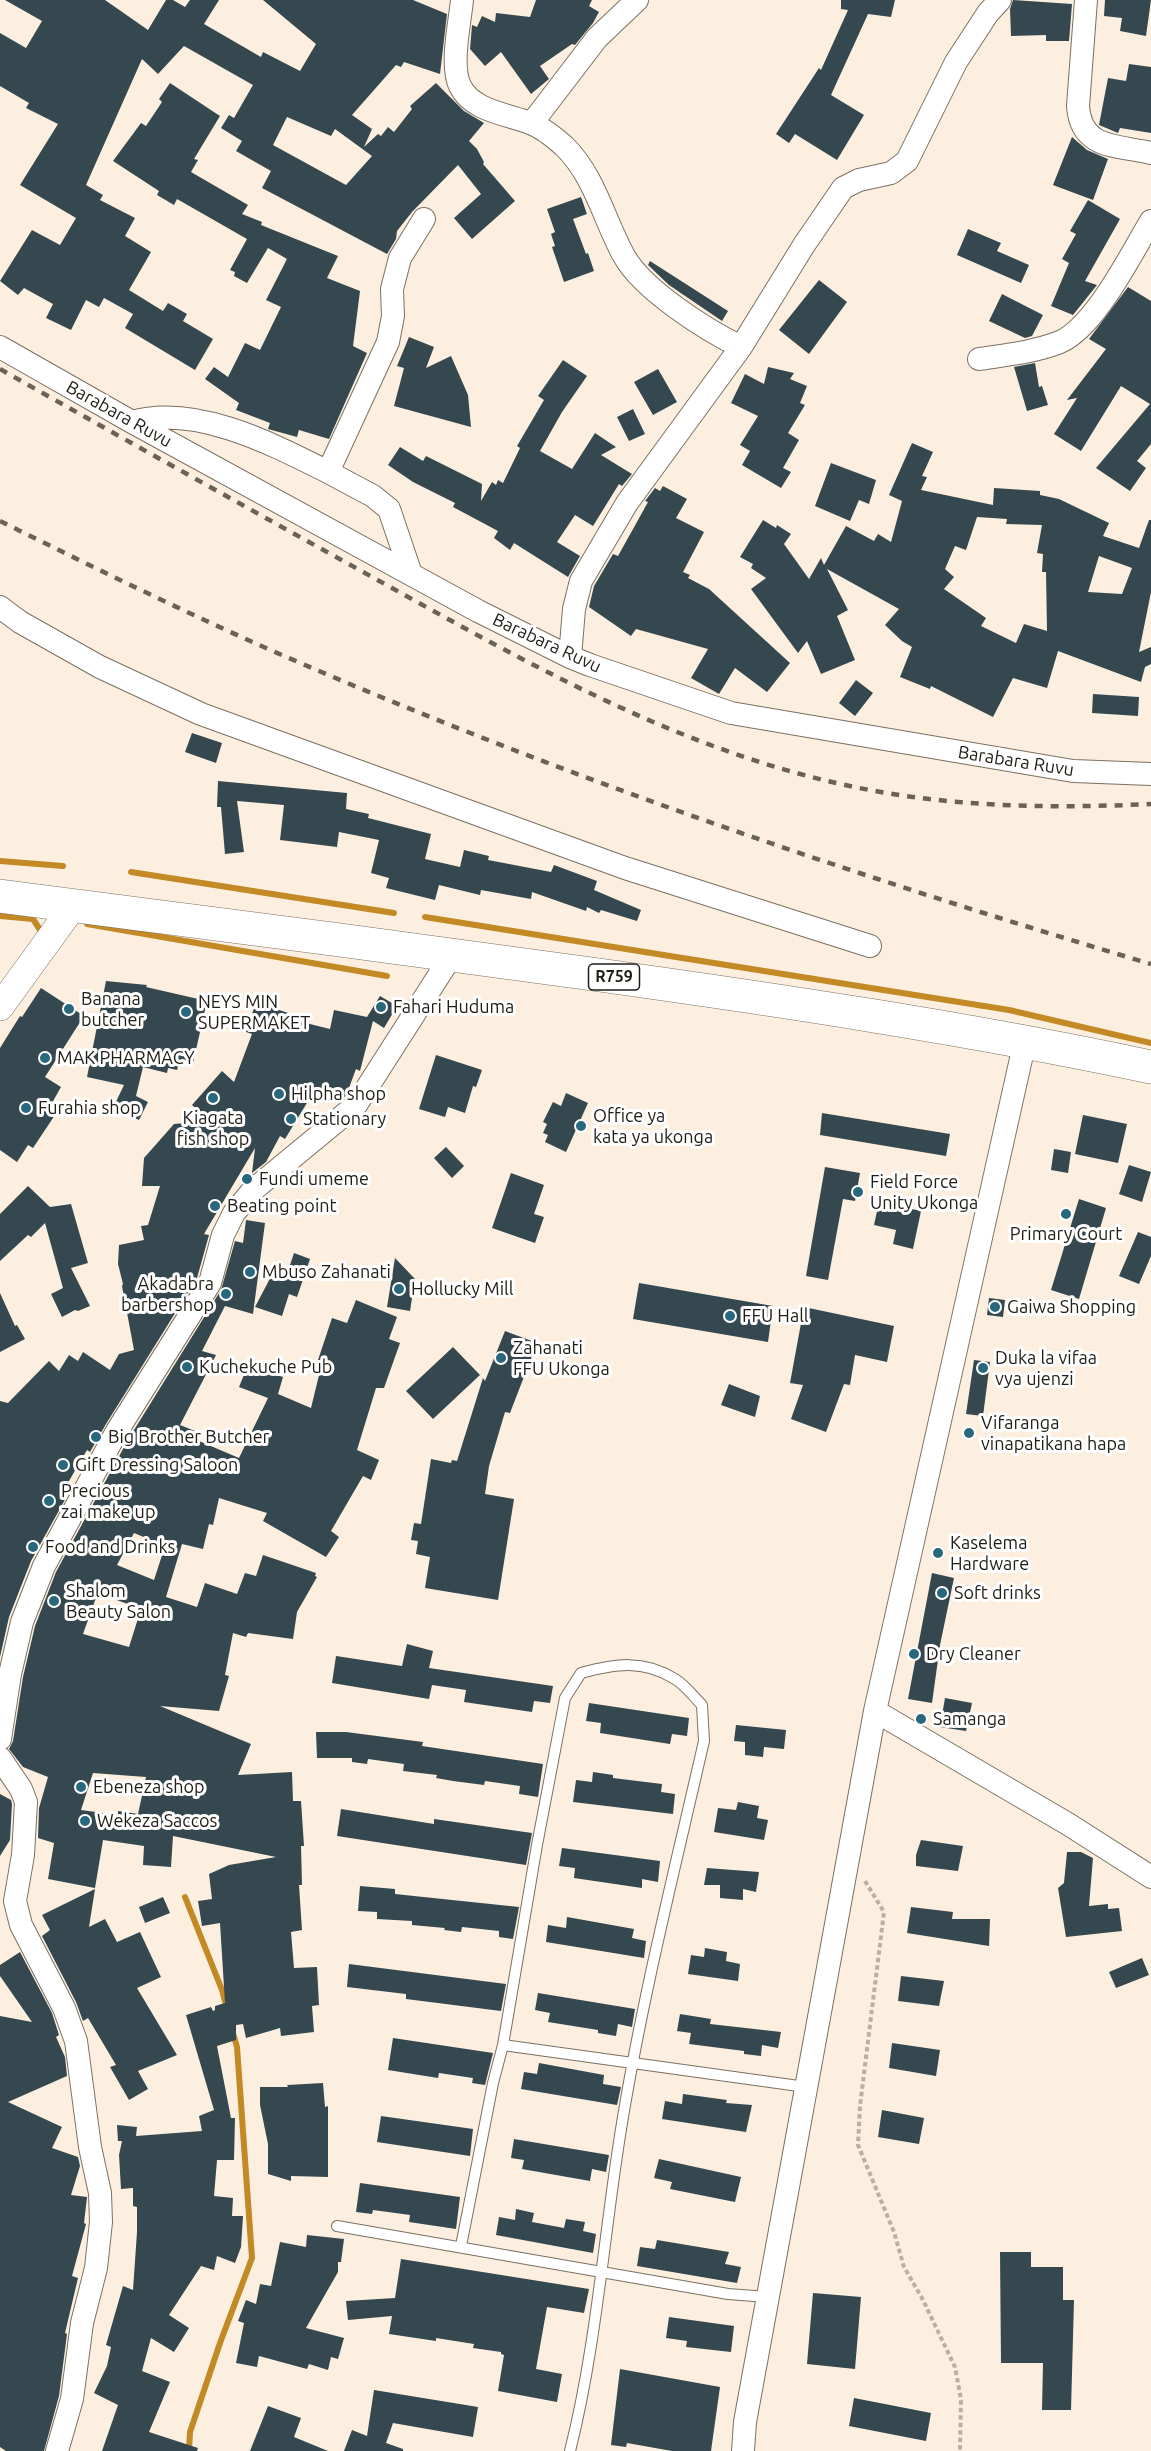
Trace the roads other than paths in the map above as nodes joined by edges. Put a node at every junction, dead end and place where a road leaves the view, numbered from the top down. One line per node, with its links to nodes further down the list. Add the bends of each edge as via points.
1 (462, 0): 5 (street, via 456,66 460,85 471,100)
2 (637, 0): 5 (street, via 597,38)
3 (1000, 0): 10 (street, via 956,62 907,161 891,173 843,188)
4 (1086, 0): 6 (street, via 1078,117 1098,143)
5 (532, 123): 10 (street, via 562,144 578,162 604,208 624,256 640,279)
6 (1151, 153)
7 (424, 219): 13 (street, via 400,258 392,289 393,316 388,342)
8 (1151, 221): 11 (street, via 1106,295 1085,322 1062,341)
9 (0, 347): 12 (street, Barabara Ruvu)
10 (741, 347): 16 (street, via 627,503 581,581)
11 (979, 359)
12 (132, 422): 13 (street, via 152,416 208,423 261,439); 14 (street, Barabara Ruvu)
13 (328, 472): 14 (street, via 373,496 388,509)
14 (411, 574): 16 (street, Barabara Ruvu)
15 (0, 607): 20 (street, via 100,667 201,714 625,868)
16 (570, 657): 17 (street, Barabara Ruvu, via 731,713 1073,771)
17 (1151, 774)
18 (0, 896): 19 (main road, R759)
19 (74, 905): 21 (main road, R759); 22 (street)
20 (870, 946)
21 (452, 955): 23 (main road, R759, via 814,1005); 26 (street, via 356,1105 253,1190 234,1214 223,1235 210,1283 117,1431 44,1566 22,1622)
22 (0, 1007)
23 (1025, 1041): 24 (main road, R759); 25 (street)
24 (1151, 1068)
25 (875, 1711): 28 (street); 33 (street)
26 (0, 1739)
27 (0, 1758): 29 (street, via 26,1802)
28 (1151, 1877)
29 (15, 1901): 30 (street); 38 (street, via 21,1925 64,2008 76,2041 100,2193 96,2268 82,2323 72,2399)
30 (0, 1923)
31 (504, 2045): 32 (lane); 32 (lane, via 565,1698 581,1673 614,1664 641,1665 676,1679 702,1705 704,1741); 35 (lane)
32 (633, 2064): 33 (lane); 36 (lane)
33 (806, 2087): 37 (street)
34 (337, 2226): 35 (lane)
35 (461, 2246): 36 (lane)
36 (602, 2270): 37 (lane, via 728,2294); 39 (lane)
37 (769, 2297): 40 (street)
38 (57, 2451)
39 (570, 2451)
40 (743, 2451)

